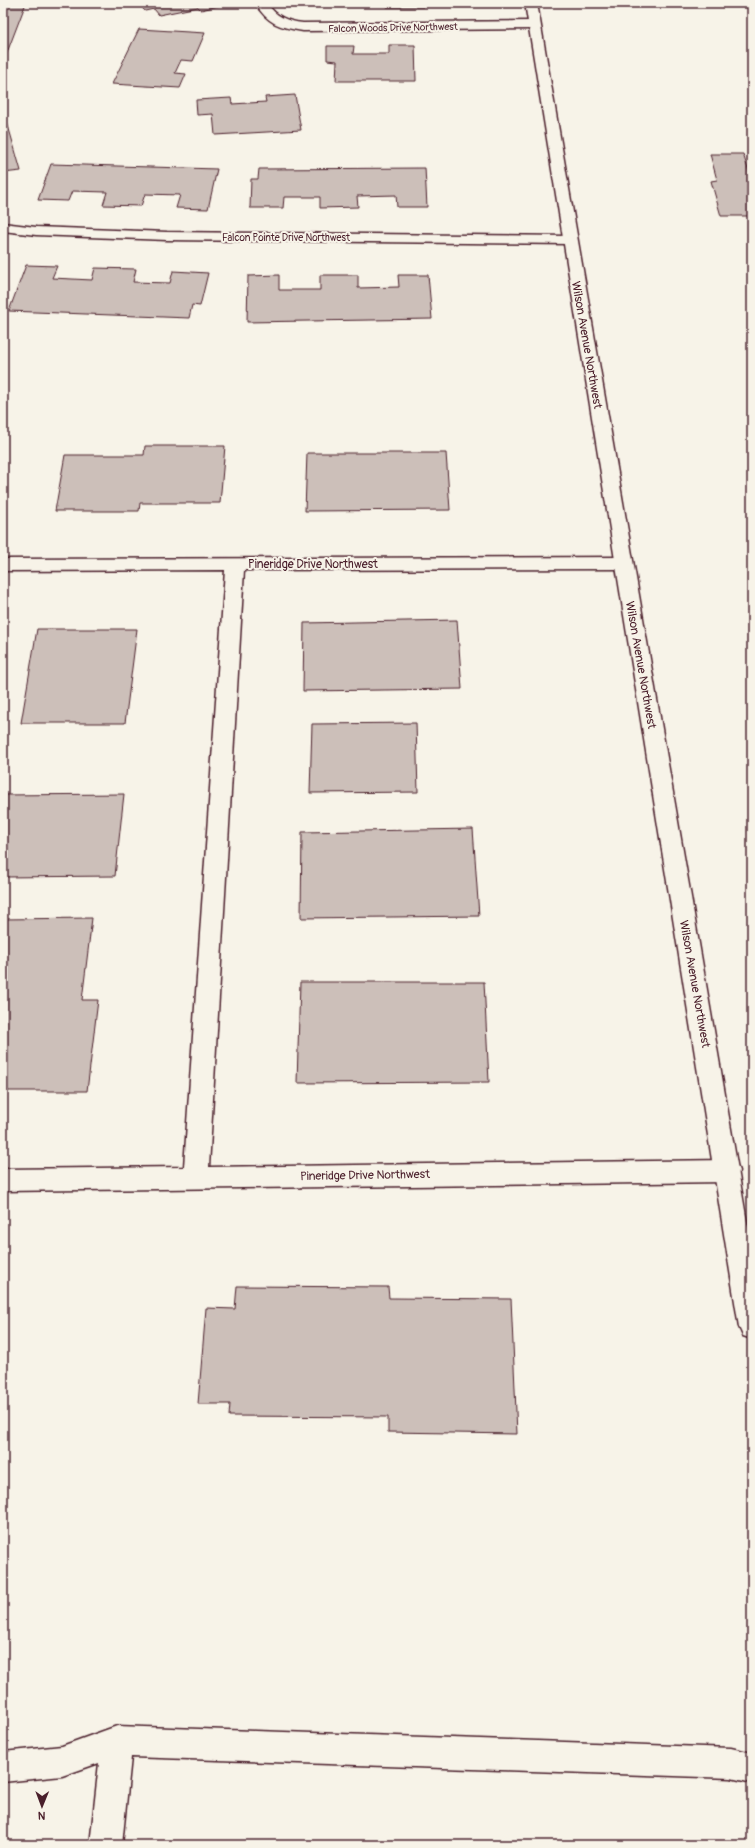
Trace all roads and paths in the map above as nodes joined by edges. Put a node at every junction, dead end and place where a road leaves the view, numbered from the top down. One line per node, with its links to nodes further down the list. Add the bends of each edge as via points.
1 (262, 3): 3 (street, Falcon Woods Drive Northwest, via 268,15 278,21 303,27)
2 (531, 3): 3 (street, Wilson Avenue Northwest)
3 (534, 25): 5 (street, Wilson Avenue Northwest)
4 (3, 227): 5 (street, Falcon Pointe Drive Northwest, via 36,231 167,236)
5 (569, 240): 6 (street, Wilson Avenue Northwest)
6 (624, 563): 7 (street, Pineridge Drive Northwest); 9 (street, Wilson Avenue Northwest)
7 (235, 564): 8 (street, Pineridge Drive Northwest); 10 (street)
8 (3, 565)
9 (727, 1171): 10 (street, Pineridge Drive Northwest); 12 (street, Wilson Avenue Northwest)
10 (196, 1177): 11 (street, Pineridge Drive Northwest)
11 (3, 1180)
12 (752, 1327)
13 (117, 1741): 14 (street, via 62,1760); 15 (street, via 731,1763); 16 (street)
14 (3, 1767)
15 (752, 1768)
16 (106, 1845)

